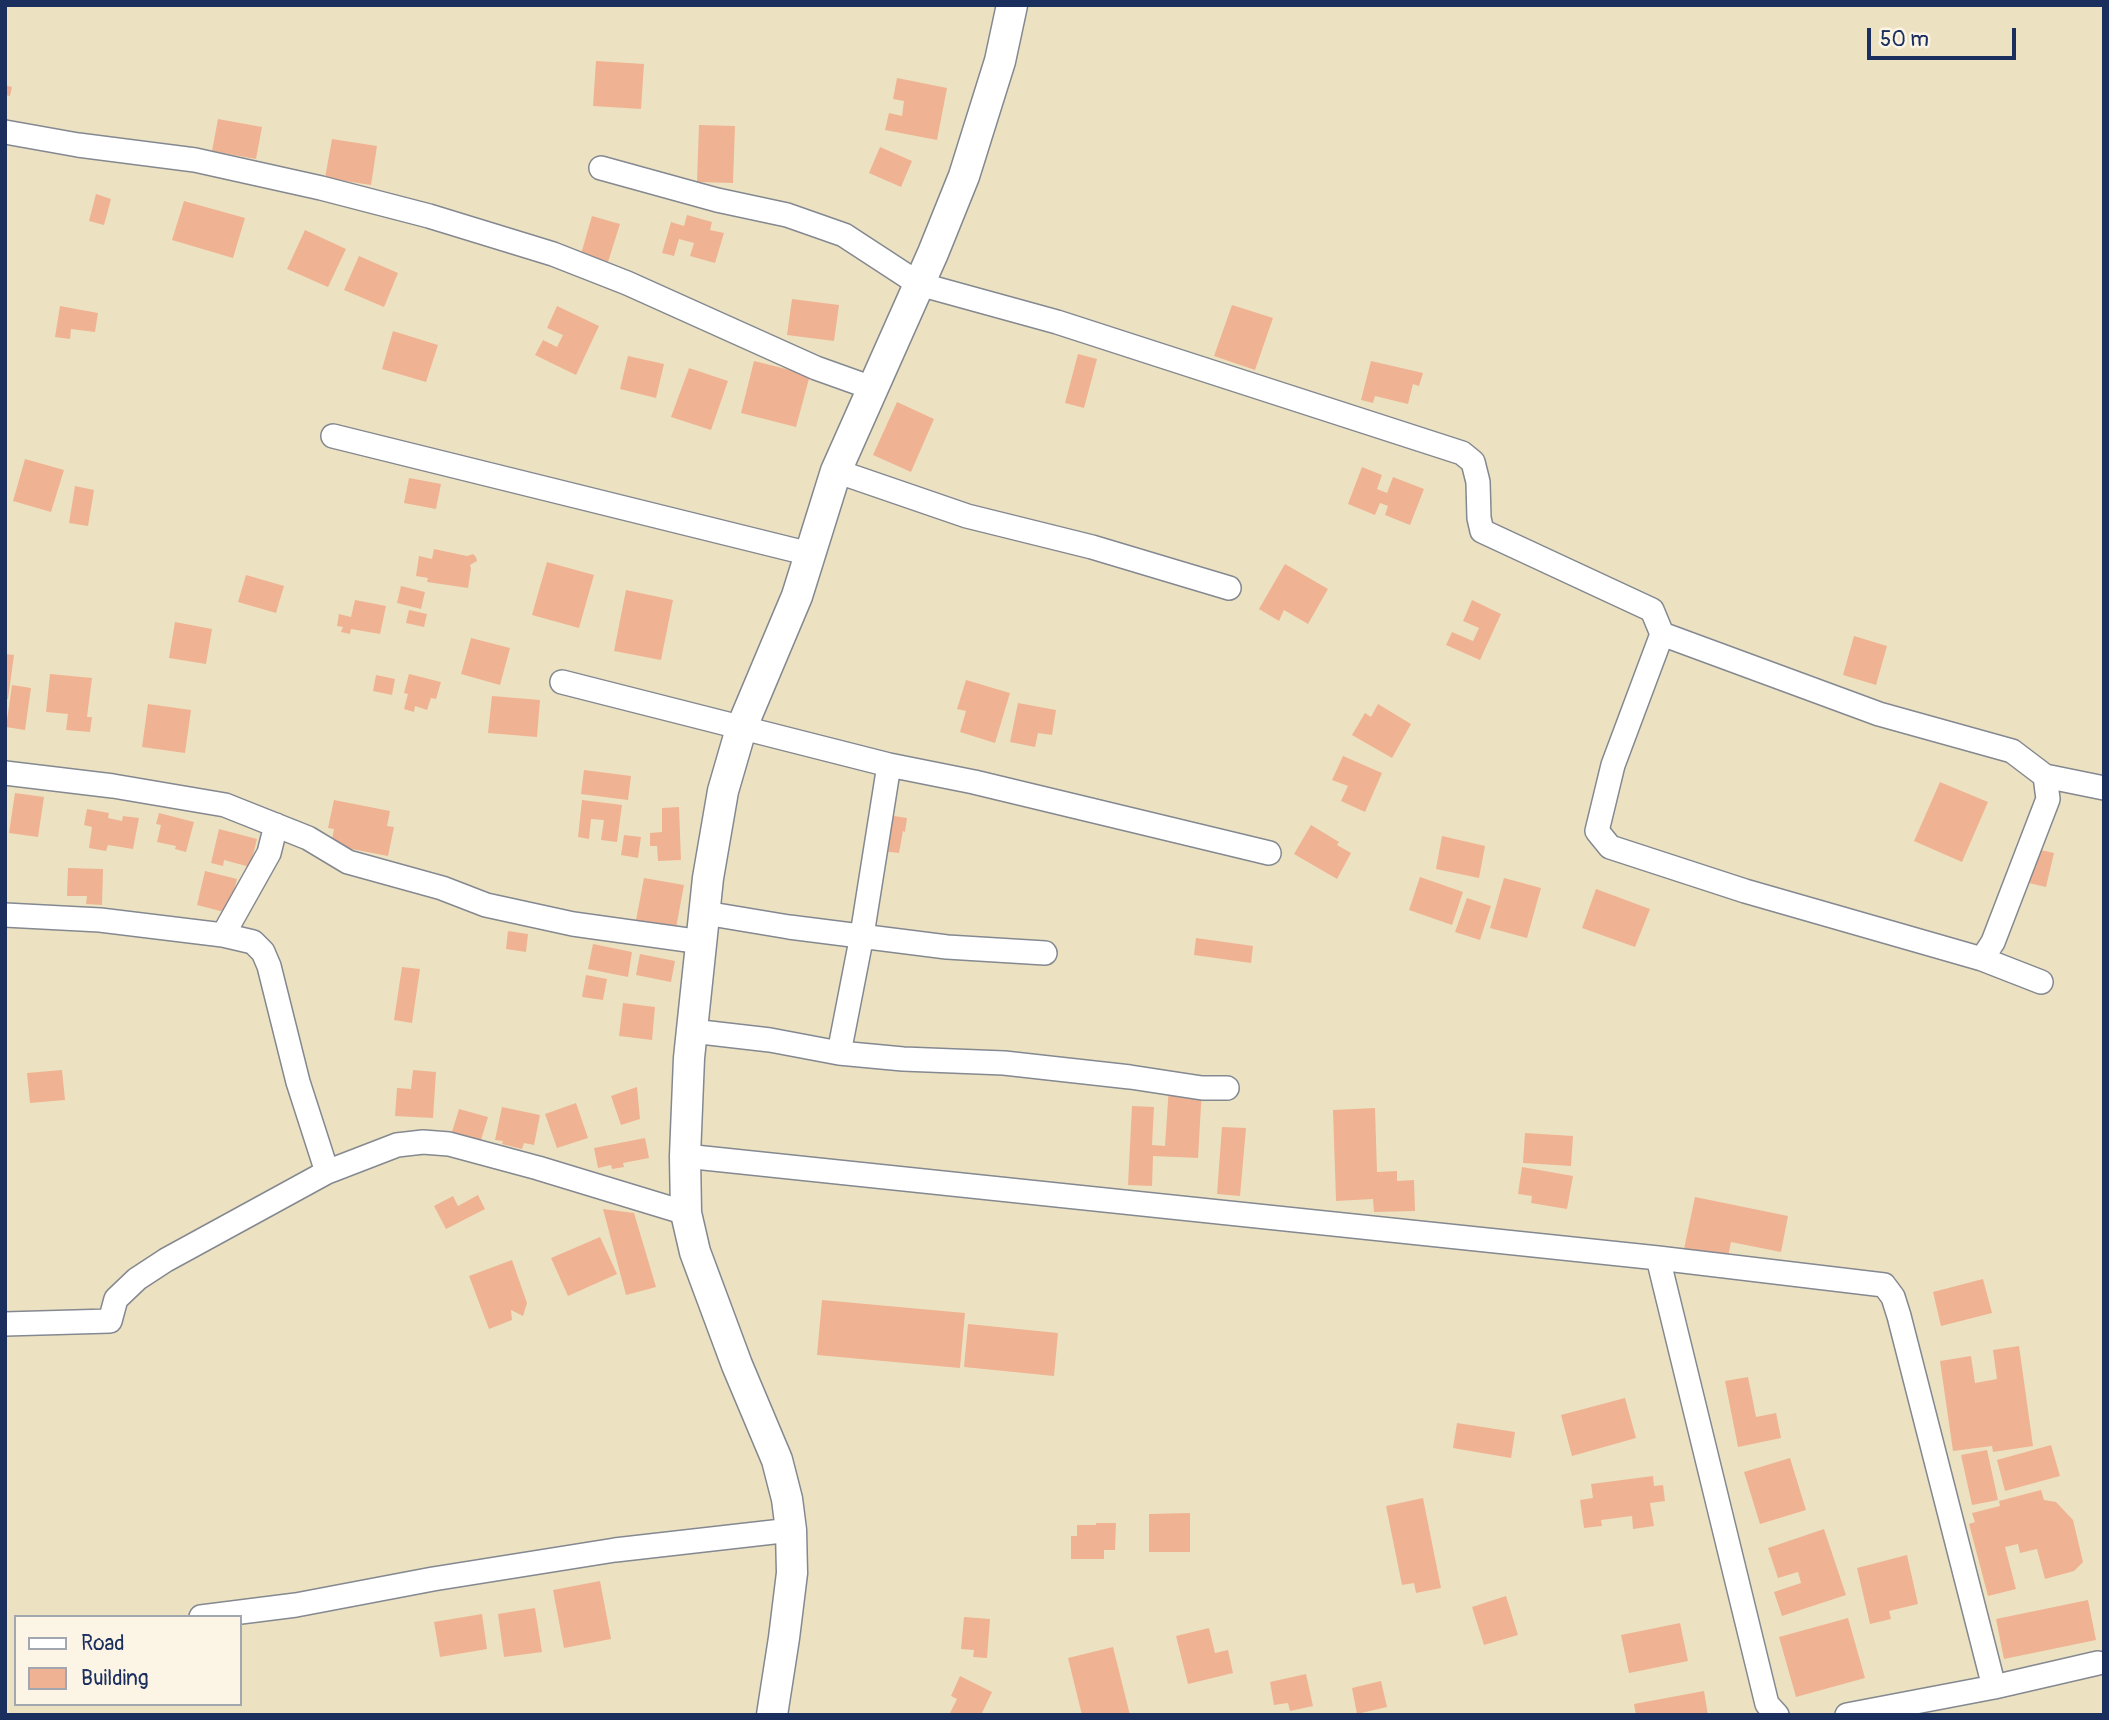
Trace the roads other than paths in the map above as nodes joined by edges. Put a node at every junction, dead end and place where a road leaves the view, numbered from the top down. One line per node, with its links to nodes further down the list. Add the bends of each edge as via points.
1 (1012, 5): 4 (street, via 985,115)
2 (5, 132): 5 (street, via 195,160 429,216 566,259)
3 (601, 168): 4 (street, via 787,215 844,236)
4 (919, 284): 5 (street); 10 (street, via 1057,322 1462,453 1473,462 1482,531 1652,610)
5 (872, 388): 7 (street)
6 (333, 436): 8 (street)
7 (836, 471): 8 (street); 9 (street, via 967,516)
8 (810, 554): 12 (street)
9 (1229, 588)
10 (1662, 634): 15 (street, via 1879,715 2012,751); 24 (street, via 1600,817 1597,831 1610,846 1745,891)
11 (562, 682): 12 (street)
12 (741, 729): 13 (street); 20 (street, via 717,821)
13 (889, 765): 18 (street); 22 (street)
14 (5, 773): 17 (street, via 225,805)
15 (2045, 776): 16 (street); 24 (street, via 2048,799 1993,942)
16 (2104, 788)
17 (276, 825): 20 (street, via 348,863 486,905 573,924); 21 (street, via 269,853)
18 (1269, 853)
19 (5, 915): 21 (street, via 100,920)
20 (703, 928): 22 (street, via 789,927); 26 (street)
21 (223, 935): 30 (street, via 253,942 263,952)
22 (862, 935): 23 (street, via 947,947); 27 (street)
23 (1045, 953)
24 (1982, 959): 25 (street)
25 (2041, 982)
26 (692, 1031): 27 (street); 29 (street)
27 (839, 1053): 28 (street, via 1004,1063)
28 (1227, 1088)
29 (685, 1156): 31 (street); 32 (street)
30 (327, 1171): 31 (street, via 397,1145 449,1144); 33 (street, via 137,1279 116,1300 110,1321)
31 (686, 1213): 34 (street, via 719,1318 777,1460)
32 (1658, 1258): 37 (street, via 1884,1285 1899,1316); 39 (street, via 1768,1704)
33 (5, 1321)
34 (791, 1530): 35 (street, via 615,1550); 38 (street, via 792,1573)
35 (217, 1615)
36 (2098, 1662): 37 (street)
37 (1994, 1687): 40 (street)
38 (772, 1715)
39 (1777, 1715)
40 (1847, 1715)

